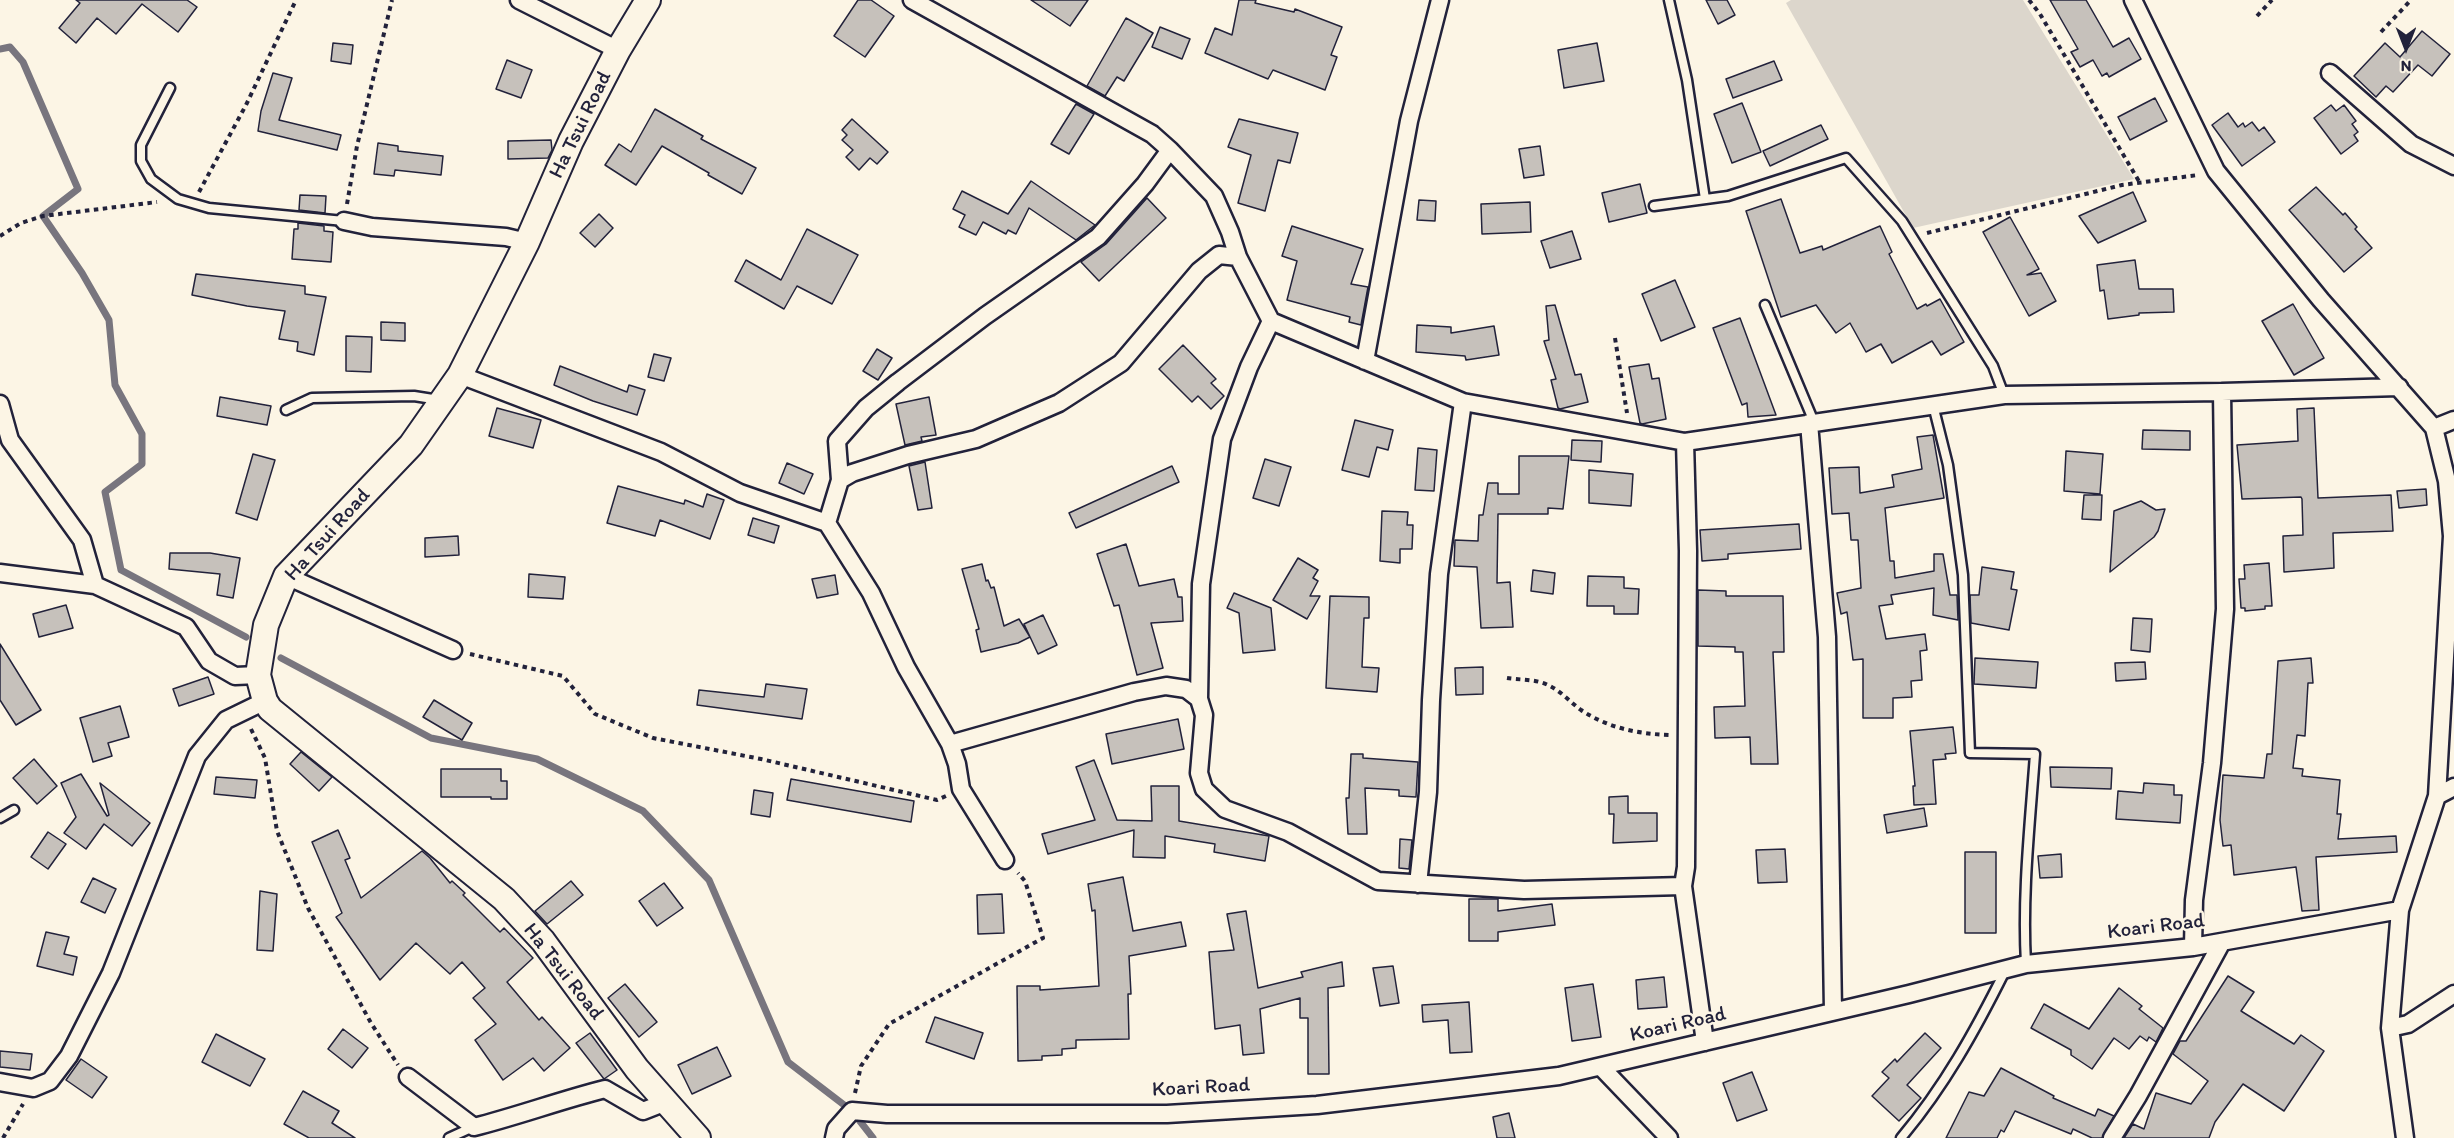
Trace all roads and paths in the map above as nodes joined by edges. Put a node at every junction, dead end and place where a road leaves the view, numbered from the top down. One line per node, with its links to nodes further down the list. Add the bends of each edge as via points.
1 (296, 0): 23 (path)
2 (392, 0): 25 (path, via 357,146)
3 (519, 0): 14 (street)
4 (648, 0): 14 (street, Ha Tsui Road)
5 (912, 0): 17 (street, via 1152,134)
6 (1440, 0): 33 (street, via 1409,121)
7 (1669, 0): 21 (lane, via 1687,80)
8 (2029, 0): 20 (path)
9 (2133, 0): 19 (street)
10 (2272, 0): 12 (path)
11 (2411, 0): 13 (path)
12 (2258, 16)
13 (2381, 32)
14 (618, 50): 28 (street, Ha Tsui Road, via 571,141)
15 (2330, 74): 18 (street, via 2411,144)
16 (170, 88): 22 (lane, via 141,145 141,161 151,179)
17 (1170, 150): 29 (street, via 1214,196); 48 (street, via 1098,237 985,316 866,408 837,441)
18 (2454, 166)
19 (2216, 171): 20 (path); 35 (street, via 2321,300)
20 (2140, 183): 27 (path)
21 (1705, 198): 24 (lane); 27 (lane, via 1728,196 1846,158)
22 (178, 199): 23 (lane); 26 (path, via 43,216)
23 (193, 204): 25 (lane)
24 (1654, 206)
25 (344, 221): 28 (street)
26 (0, 236)
27 (1912, 237): 37 (lane, via 1993,366)
28 (527, 242): 34 (street, Ha Tsui Road)
29 (1238, 257): 31 (street); 48 (street, via 1219,255 1198,271 1121,363 1059,403 976,439 908,455 852,472)
30 (1765, 305): 44 (lane)
31 (1271, 321): 33 (street); 56 (street, via 1222,439 1201,584)
32 (1615, 338): 46 (path, via 1628,415)
33 (1365, 361): 39 (street)
34 (460, 375): 38 (street, Ha Tsui Road); 49 (street, via 661,452 740,493)
35 (2399, 387): 36 (street); 45 (street)
36 (2222, 393): 37 (street); 71 (street, via 2225,609 2212,763 2194,900)
37 (2004, 395): 41 (street)
38 (442, 400): 42 (lane, via 414,396 312,398); 51 (street, Ha Tsui Road, via 411,445)
39 (1463, 402): 46 (street); 67 (street, via 1439,574 1428,792)
40 (0, 404): 52 (street, via 10,440 82,540)
41 (1933, 405): 44 (street); 72 (lane, via 1948,465 1962,575 1970,753 2035,754 2024,932)
42 (286, 410)
43 (2454, 420): 45 (street)
44 (1812, 422): 47 (street); 75 (street, via 1827,637)
45 (2434, 428): 63 (street, via 2452,536)
46 (1625, 431): 47 (street)
47 (1685, 442): 59 (street)
48 (840, 480): 49 (street)
49 (827, 523): 60 (street, via 871,592 906,667)
50 (0, 573): 52 (street)
51 (286, 576): 53 (street); 54 (street, Ha Tsui Road, via 266,625)
52 (95, 585): 54 (street, via 186,627 208,661 236,676)
53 (453, 650): 62 (path, via 563,676 595,714 653,738 937,800)
54 (258, 675): 57 (street, Ha Tsui Road)
55 (1507, 678): 59 (path, via 1546,684 1606,723 1640,734)
56 (1200, 699): 60 (street, via 1186,689 1166,686); 67 (street, via 1204,716 1200,773 1204,789 1225,809 1288,832 1378,881)
57 (265, 701): 58 (street); 82 (street, Ha Tsui Road, via 504,899 543,941 637,1070)
58 (242, 712): 79 (path, via 265,758 278,831 308,908 371,1023); 81 (street, via 226,720 197,756 111,973 69,1056 50,1081)
59 (1685, 736): 68 (street)
60 (950, 744): 62 (street)
61 (2454, 787): 63 (street)
62 (961, 789): 66 (street)
63 (2437, 796): 69 (street)
64 (14, 810): 65 (lane)
65 (0, 818)
66 (1005, 860): 83 (path, via 1025,881 1043,938 889,1024 861,1066)
67 (1418, 884): 68 (street, via 1524,890)
68 (1683, 886): 77 (street)
69 (2400, 910): 70 (street, Koari Road); 76 (street)
70 (2222, 942): 71 (street, Koari Road); 91 (street)
71 (2193, 947): 72 (street, Koari Road)
72 (2026, 964): 73 (street, Koari Road)
73 (2006, 968): 75 (street, Koari Road); 90 (lane, via 1967,1045)
74 (2454, 994): 76 (street, via 2408,1024)
75 (1833, 1011): 77 (street, Koari Road)
76 (2390, 1028): 92 (street)
77 (1705, 1042): 78 (street, Koari Road)
78 (1601, 1067): 83 (street, Koari Road, via 1559,1076 1317,1104 1178,1113); 89 (street)
79 (408, 1077): 84 (street)
80 (0, 1082): 81 (street)
81 (33, 1088): 85 (path)
82 (666, 1102): 84 (street, via 643,1111 605,1089); 87 (street, Ha Tsui Road)
83 (852, 1111): 88 (street, via 836,1129)
84 (474, 1127): 86 (lane)
85 (3, 1138)
86 (449, 1138)
87 (698, 1138)
88 (834, 1138)
89 (1669, 1138)
90 (1901, 1138)
91 (2112, 1138)
92 (2405, 1138)

